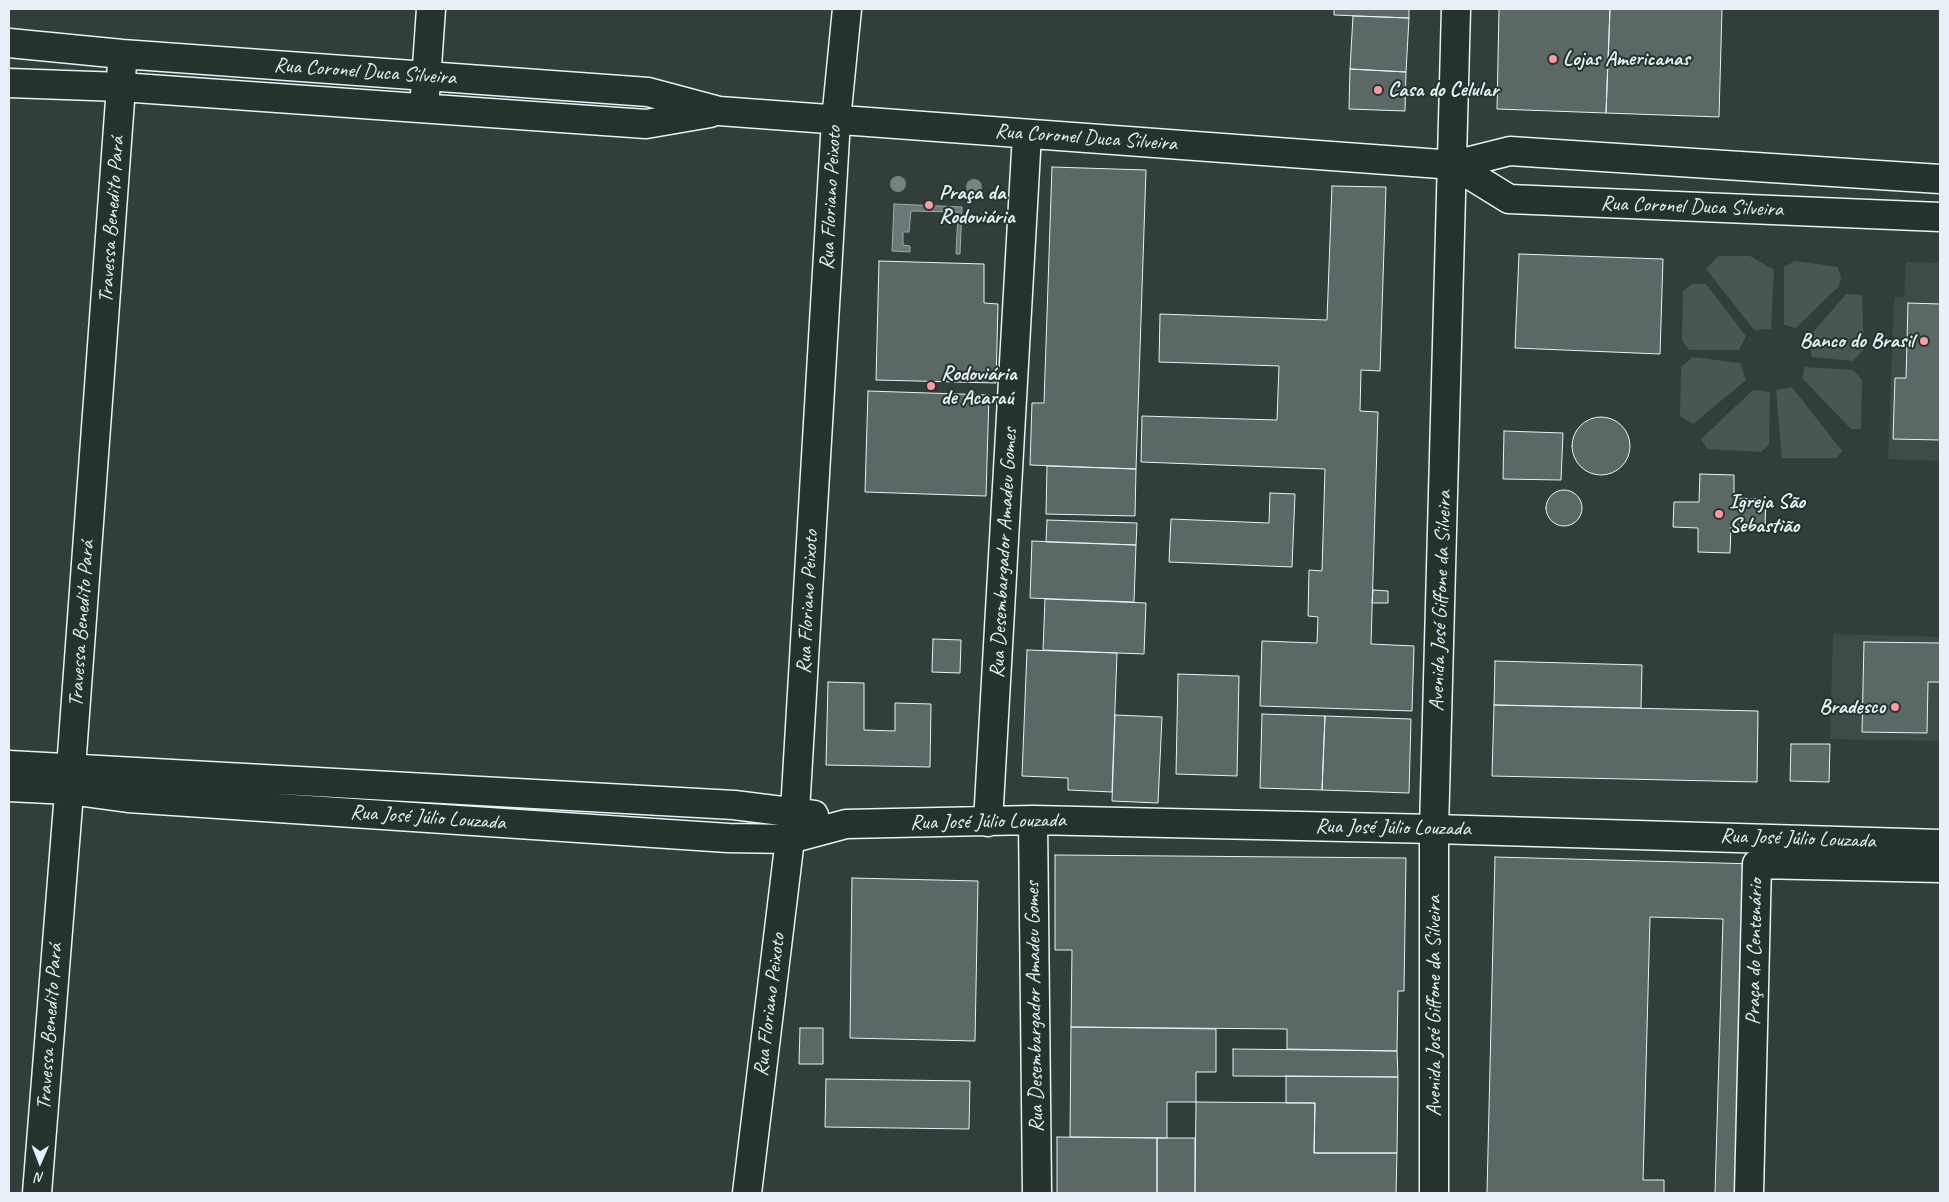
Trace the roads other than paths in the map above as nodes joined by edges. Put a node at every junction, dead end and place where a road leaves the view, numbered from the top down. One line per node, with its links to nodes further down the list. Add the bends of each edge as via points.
1 (430, 9): 6 (street)
2 (847, 9): 11 (street, Rua Floriano Peixoto)
3 (1456, 9): 13 (street, Avenida José Giffone da Silveira)
4 (9, 43): 5 (street, Rua Coronel Duca Silveira)
5 (122, 54): 6 (street, Rua Coronel Duca Silveira); 8 (street, Travessa Benedito Pará)
6 (427, 77): 9 (street); 10 (street, Rua Coronel Duca Silveira, via 648,92)
7 (9, 82): 8 (street, Rua Coronel Duca Silveira)
8 (121, 87): 9 (street, Rua Coronel Duca Silveira); 17 (street, Travessa Benedito Pará)
9 (424, 108): 10 (street, Rua Coronel Duca Silveira, via 646,124)
10 (719, 111): 11 (street, Rua Coronel Duca Silveira)
11 (836, 120): 12 (street, Rua Coronel Duca Silveira); 19 (street, Rua Floriano Peixoto)
12 (1027, 134): 13 (street, Rua Coronel Duca Silveira); 21 (street, Rua Desembargador Amadeu Gomes)
13 (1454, 165): 14 (street, Rua Coronel Duca Silveira, via 1510,151); 15 (street, Rua Coronel Duca Silveira, via 1509,199); 23 (street, Avenida José Giffone da Silveira)
14 (1940, 179)
15 (1940, 217)
16 (9, 765): 17 (street, Rua José Júlio Louzada)
17 (70, 779): 18 (street, Rua José Júlio Louzada); 19 (street, Rua José Júlio Louzada, via 734,804); 24 (street, Rua José Júlio Louzada, via 128,798 728,838); 27 (street, Travessa Benedito Pará)
18 (9, 787)
19 (795, 811): 22 (street, Rua José Júlio Louzada); 24 (street, Rua Floriano Peixoto)
20 (1033, 820): 21 (street, Rua José Júlio Louzada); 23 (street, Rua José Júlio Louzada); 29 (street, Rua Desembargador Amadeu Gomes)
21 (988, 822): 22 (street, Rua José Júlio Louzada)
22 (846, 824): 24 (street, Rua José Júlio Louzada)
23 (1434, 828): 25 (street, Rua José Júlio Louzada); 30 (street, Avenida José Giffone da Silveira)
24 (790, 839): 28 (street, Rua Floriano Peixoto)
25 (1940, 844)
26 (1940, 868): 31 (street, Praça do Centenário, via 1757,864)
27 (37, 1193)
28 (747, 1193)
29 (1038, 1193)
30 (1434, 1193)
31 (1749, 1193)

